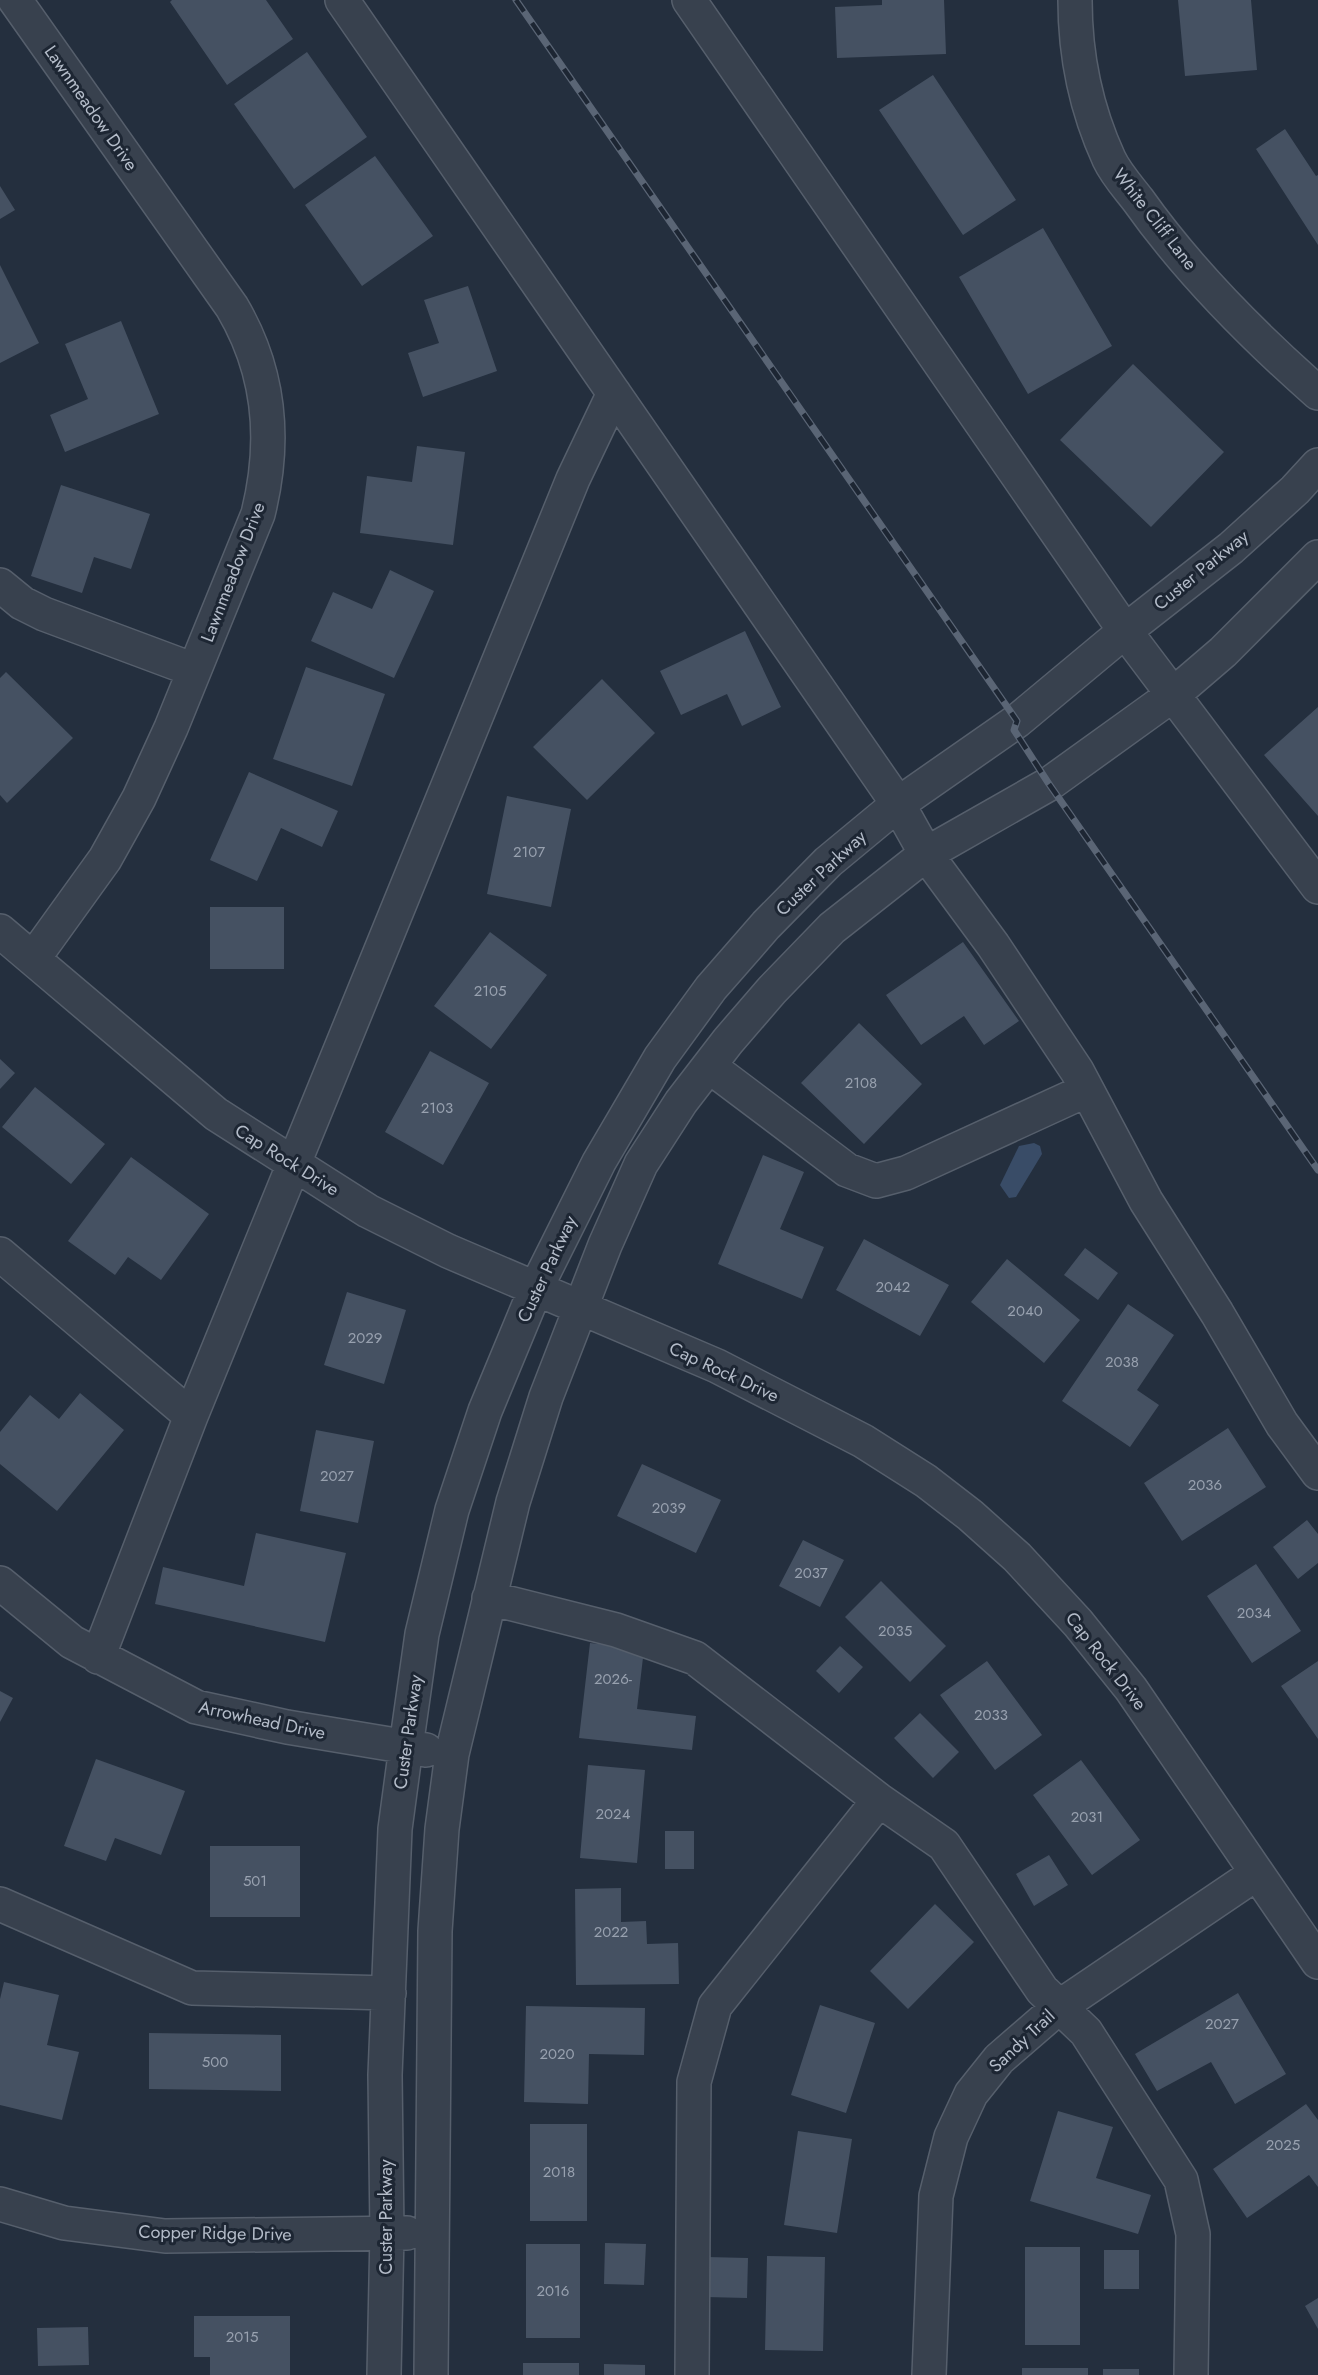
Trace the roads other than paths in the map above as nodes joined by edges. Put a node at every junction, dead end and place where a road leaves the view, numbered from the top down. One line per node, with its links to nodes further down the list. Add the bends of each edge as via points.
1 (15, 0): 11 (street, Lawnmeadow Drive, via 232,307 245,328 262,377 269,443 264,490 258,514)
2 (342, 0): 5 (street)
3 (689, 0): 10 (street)
4 (1075, 0): 6 (street, White Cliff Lane, via 1078,59 1091,115 1110,161 1150,218 1194,270 1256,338)
5 (614, 393): 13 (street); 20 (street, via 573,479)
6 (1318, 393)
7 (1318, 465): 10 (street, Custer Parkway, via 1231,548)
8 (1318, 557): 12 (street, via 1223,652)
9 (0, 585): 11 (street, via 44,614)
10 (1125, 631): 12 (street); 13 (street, Custer Parkway, via 1017,721)
11 (194, 670): 17 (street, Lawnmeadow Drive, via 140,798 105,859)
12 (1174, 694): 14 (street, via 1049,784); 15 (street)
13 (898, 804): 14 (street); 22 (street, Custer Parkway, via 828,862 711,988 660,1058 599,1162)
14 (926, 854): 18 (street, via 832,928 772,990); 19 (street, via 993,945)
15 (1318, 887)
16 (0, 931): 17 (street, Cap Rock Drive)
17 (33, 959): 20 (street, Cap Rock Drive, via 216,1114)
18 (709, 1066): 19 (street, via 847,1170 876,1181 906,1173); 23 (street, via 641,1164)
19 (1087, 1090): 25 (street, via 1146,1201 1282,1424)
20 (294, 1165): 22 (street, Cap Rock Drive, via 368,1211 448,1251); 24 (street)
21 (0, 1254): 24 (street)
22 (536, 1288): 23 (street, Cap Rock Drive); 29 (street, Custer Parkway, via 485,1411 452,1510 422,1634)
23 (581, 1308): 27 (street, via 546,1396); 32 (street, Cap Rock Drive, via 717,1366 863,1441 970,1515 1017,1557 1085,1631 1131,1689)
24 (191, 1416): 28 (street)
25 (1318, 1473)
26 (0, 1582): 28 (street, Arrowhead Drive, via 72,1642)
27 (489, 1598): 30 (street); 31 (street, via 616,1630 695,1658)
28 (98, 1657): 29 (street, Arrowhead Drive, via 196,1707)
29 (406, 1747): 30 (street, Arrowhead Drive); 35 (street, Custer Parkway, via 395,1829)
30 (452, 1754): 39 (street, via 435,1931)
31 (879, 1800): 36 (street, via 944,1845 1042,1990); 42 (street, via 715,2006 694,2082)
32 (1257, 1873): 34 (street, Cap Rock Drive); 36 (street, Sandy Trail)
33 (0, 1904): 35 (street, via 192,1988)
34 (1318, 1962)
35 (389, 1994): 38 (street, Custer Parkway, via 385,2075)
36 (1059, 2007): 43 (street, Sandy Trail, via 999,2059 970,2094 951,2137 936,2196); 44 (street, via 1086,2032 1181,2180 1193,2234)
37 (0, 2204): 38 (street, Copper Ridge Drive, via 64,2223 165,2236)
38 (387, 2233): 39 (street, Copper Ridge Drive); 40 (street, Custer Parkway)
39 (433, 2233): 41 (street)
40 (384, 2375)
41 (431, 2375)
42 (692, 2375)
43 (929, 2375)
44 (1191, 2375)

